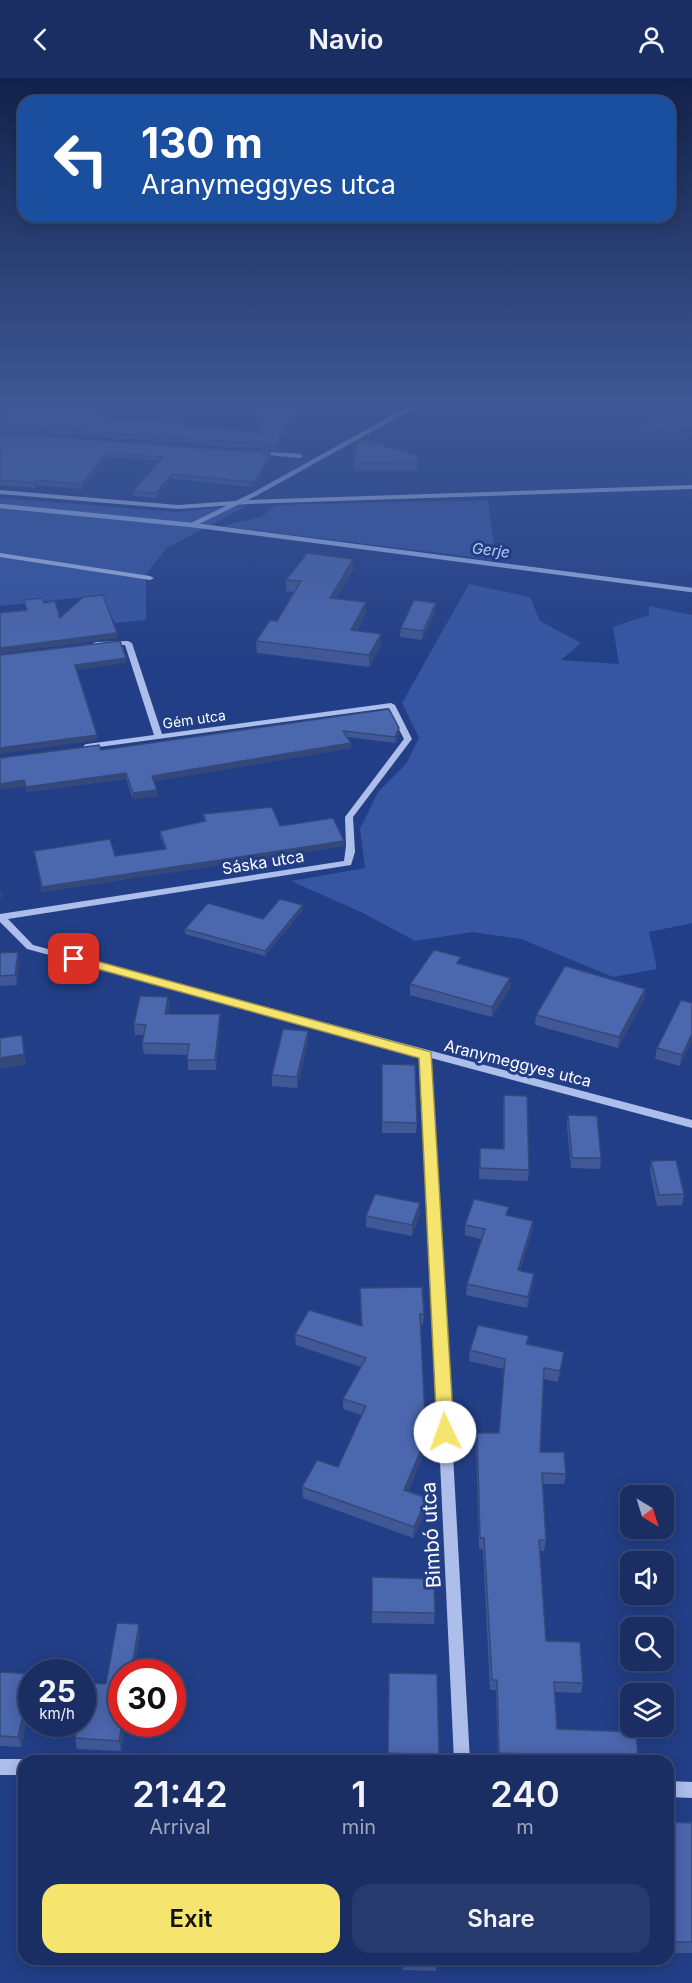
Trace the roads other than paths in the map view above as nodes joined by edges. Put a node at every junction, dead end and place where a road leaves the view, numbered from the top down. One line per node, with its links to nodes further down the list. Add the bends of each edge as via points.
1 (11, 493): 2 (street, via 178,507)
2 (518, 493)
3 (0, 555): 4 (street)
4 (150, 578)
5 (81, 646): 7 (street, via 128,643)
6 (391, 705): 7 (street, Gém utca); 9 (street, Sáska utca, via 408,739 350,818 353,853 348,863)
7 (159, 737): 8 (street, Gém utca)
8 (80, 748)
9 (0, 917): 10 (street, Aranymeggyes utca, via 30,947)
10 (426, 1055): 11 (street, Aranymeggyes utca); 12 (street, Bimbó utca)
11 (692, 1124)
12 (462, 1755)
13 (0, 1767): 14 (street)
14 (18, 1767)
15 (674, 1789): 16 (street)
16 (692, 1790)

